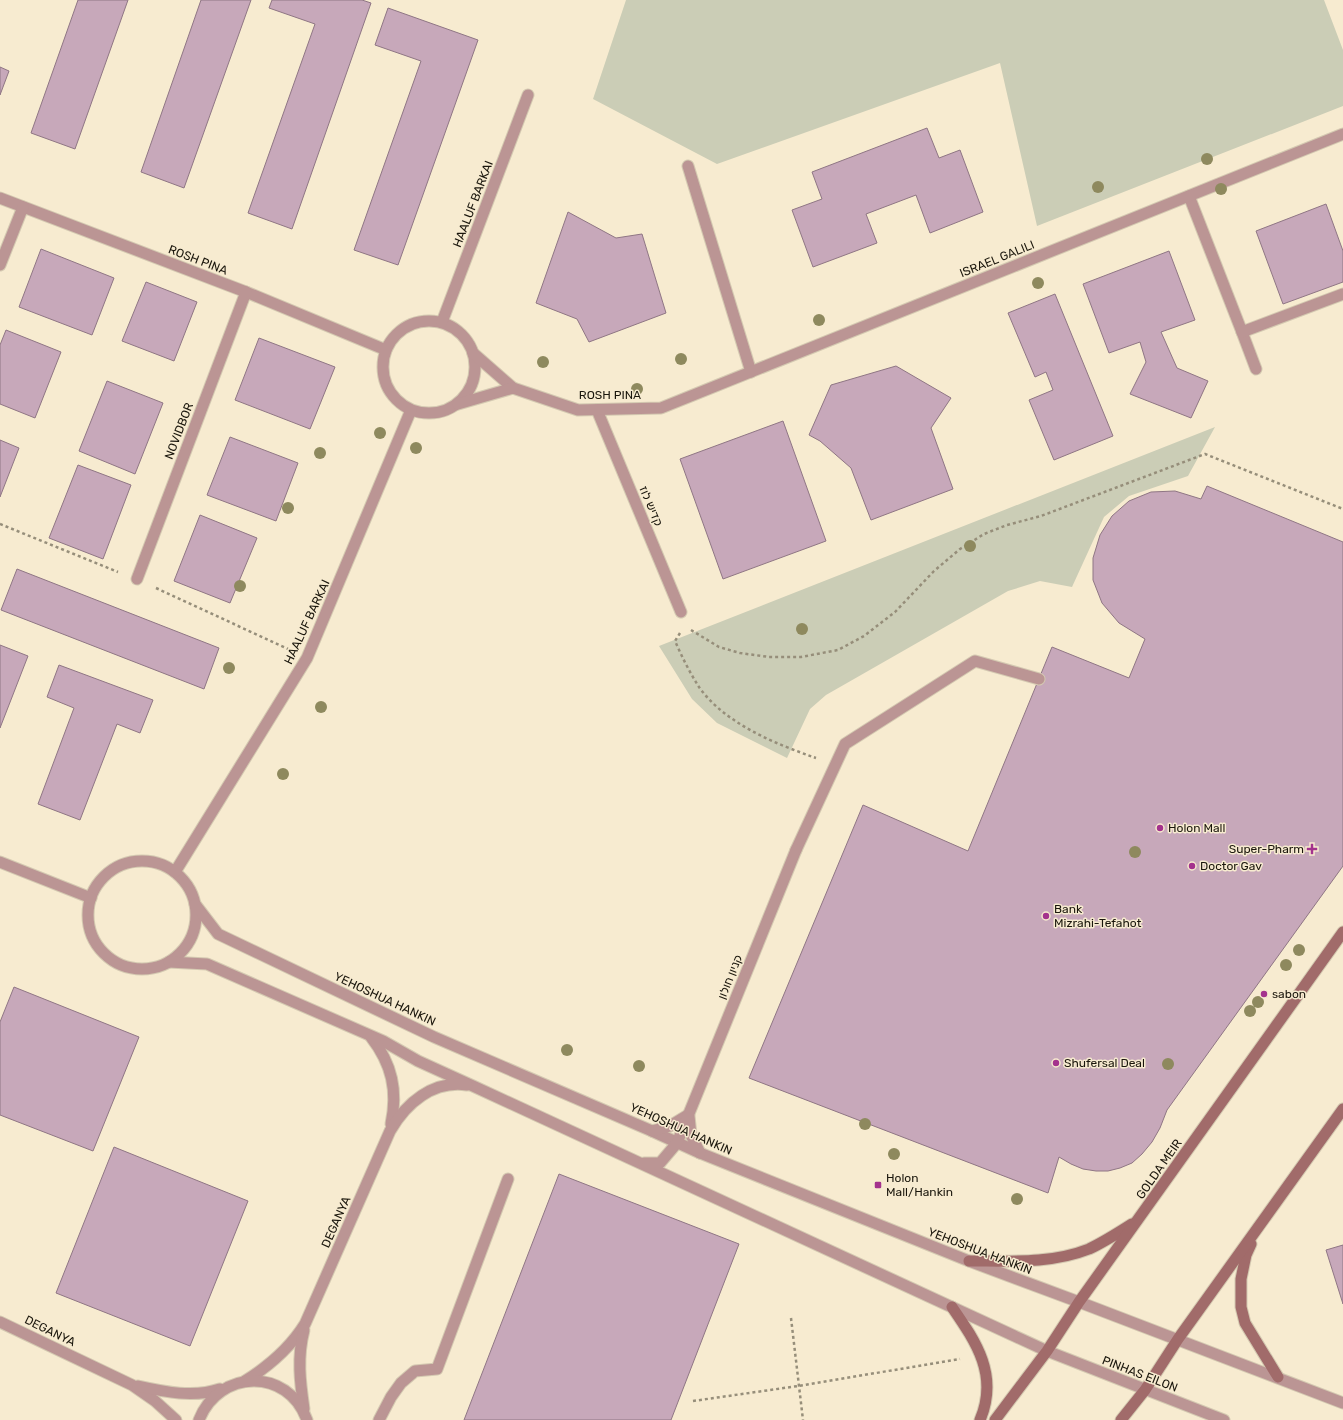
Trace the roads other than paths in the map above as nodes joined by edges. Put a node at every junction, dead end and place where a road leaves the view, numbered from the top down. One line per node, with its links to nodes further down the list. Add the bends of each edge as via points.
1 (528, 95): 10 (street, HAALUF BARKAI)
2 (1343, 134): 4 (street, ISRAEL GALILI)
3 (688, 166): 15 (street)
4 (1189, 196): 11 (street); 15 (street, ISRAEL GALILI)
5 (0, 198): 6 (street, ROSH PINA)
6 (23, 207): 7 (street); 8 (street, ROSH PINA)
7 (0, 265)
8 (246, 292): 12 (street, ROSH PINA); 21 (street, NOVIDBOR)
9 (1343, 294): 11 (street)
10 (442, 322): 12 (street, via 426,320 410,325 397,334); 13 (street, via 466,338)
11 (1242, 332): 14 (street)
12 (386, 350): 19 (street, via 383,366 385,382 393,396)
13 (473, 352): 16 (street, ROSH PINA); 17 (street, via 476,368 473,384)
14 (1256, 369)
15 (751, 372): 18 (street, ISRAEL GALILI)
16 (513, 388): 17 (street); 20 (street, ROSH PINA, via 578,410)
17 (458, 404): 19 (street, via 443,412 427,414)
18 (661, 408): 20 (street, ROSH PINA)
19 (412, 410): 25 (street, HAALUF BARKAI, via 307,658)
20 (596, 410): 22 (street, קדיש לוז)
21 (137, 579)
22 (681, 612)
23 (1039, 679): 33 (street, קניון חולון, via 975,661 845,744 796,850)
24 (0, 862): 26 (street)
25 (174, 872): 26 (street, via 158,863 139,860 121,865 105,875); 27 (street, via 188,886)
26 (91, 898): 29 (street, via 87,916 92,935 101,951 132,969 151,968)
27 (195, 904): 29 (street, via 195,923 191,936 183,950); 35 (street, YEHOSHUA HANKIN, via 218,934 434,1036)
28 (1343, 932): 40 (main road, GOLDA MEIR)
29 (169, 962): 30 (street, via 207,964)
30 (370, 1035): 31 (street, via 418,1061); 34 (street, DEGANYA, via 384,1054 390,1069 394,1100)
31 (473, 1086): 34 (street, DEGANYA, via 451,1085 426,1093 404,1109); 38 (street)
32 (1343, 1109): 41 (main road)
33 (688, 1115): 35 (street, via 670,1126); 36 (street, קניון חולון); 37 (street, via 691,1135)
34 (390, 1131): 46 (street, DEGANYA)
35 (652, 1131): 36 (street, YEHOSHUA HANKIN)
36 (677, 1143): 37 (street, YEHOSHUA HANKIN); 38 (street, קניון חולון, via 660,1163)
37 (700, 1153): 42 (street, YEHOSHUA HANKIN)
38 (639, 1163): 44 (street)
39 (508, 1179): 58 (street, via 437,1369 415,1371 401,1383)
40 (1138, 1221): 42 (main road, via 1088,1249 1057,1258); 43 (main road, GOLDA MEIR)
41 (1262, 1221): 47 (main road); 49 (main road, via 1246,1255 1241,1278 1241,1307 1245,1323)
42 (969, 1261): 43 (street, YEHOSHUA HANKIN)
43 (1079, 1302): 47 (street, YEHOSHUA HANKIN); 48 (main road, GOLDA MEIR)
44 (952, 1307): 48 (street); 59 (main road, via 972,1336 986,1372 987,1394)
45 (0, 1322): 51 (street, DEGANYA)
46 (305, 1324): 50 (street, DEGANYA, via 296,1338 278,1356); 55 (street, DEGANYA, via 299,1368)
47 (1178, 1339): 49 (street); 53 (main road)
48 (1047, 1351): 53 (street, PINHAS EILON); 60 (main road, GOLDA MEIR)
49 (1278, 1377): 54 (street)
50 (245, 1381): 52 (street); 55 (street, via 262,1382 280,1388 294,1398)
51 (132, 1385): 52 (street, DEGANYA, via 190,1394); 56 (street, DEGANYA)
52 (228, 1387): 57 (street, via 213,1397 202,1411)
53 (1145, 1390): 61 (main road); 62 (street, PINHAS EILON)
54 (1343, 1403)
55 (306, 1417)
56 (176, 1420)
57 (199, 1420)
58 (379, 1420)
59 (980, 1420)
60 (995, 1420)
61 (1121, 1420)
62 (1224, 1420)

